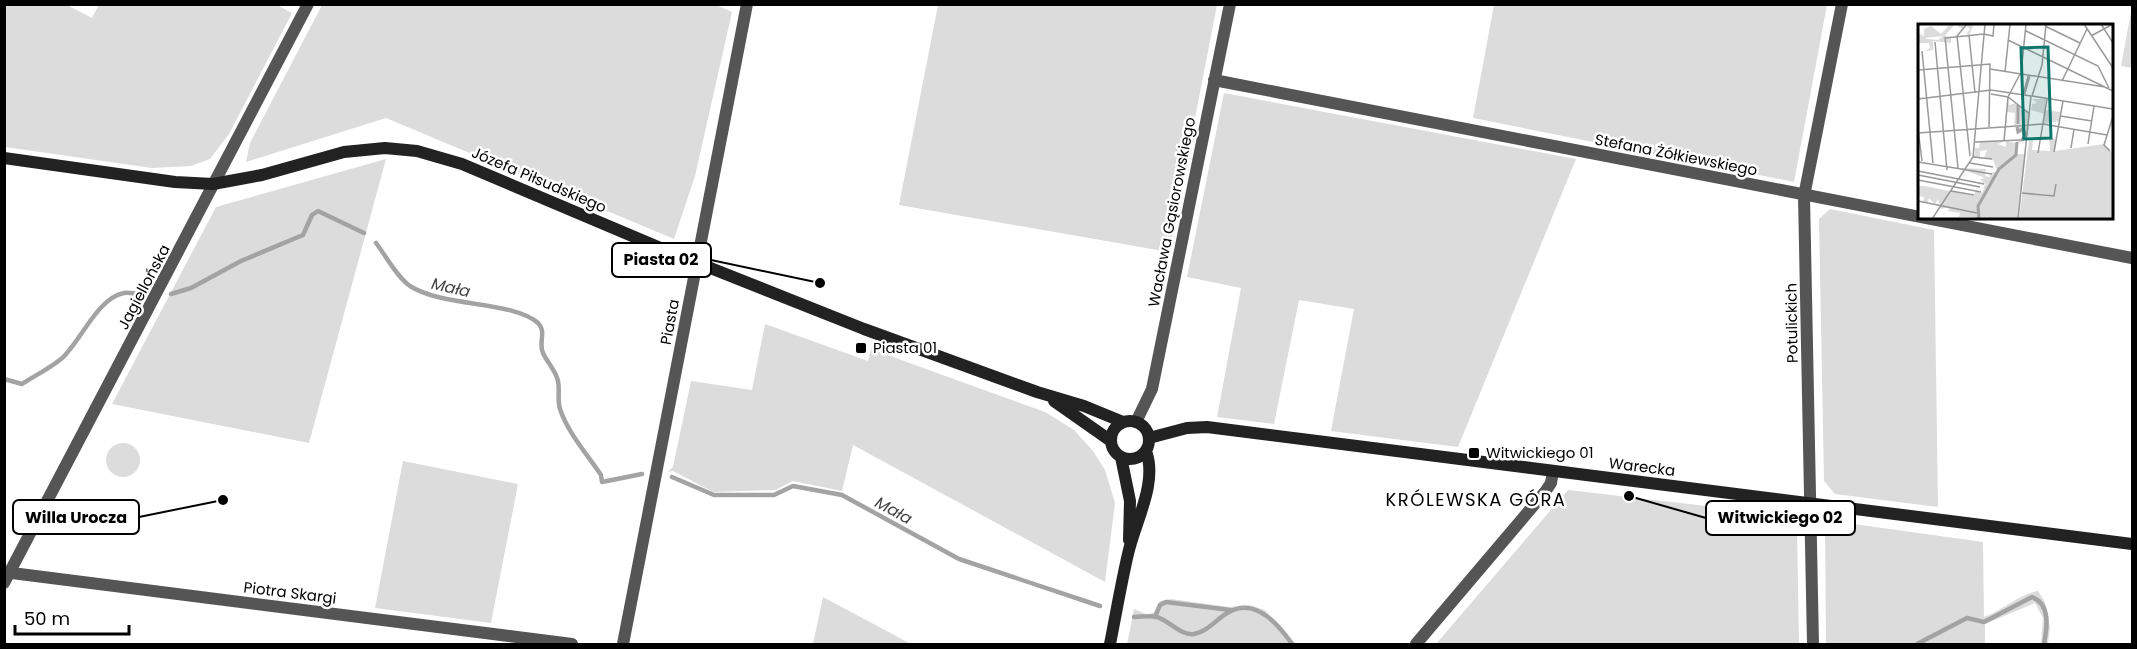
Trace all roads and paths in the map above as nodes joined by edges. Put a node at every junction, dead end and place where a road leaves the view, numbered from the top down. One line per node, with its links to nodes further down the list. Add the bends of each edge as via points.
1 (308, 4): 7 (street, Jagiellońska)
2 (747, 4): 12 (street, Piasta)
3 (1230, 4): 5 (street, Wacława Gąsiorowskiego)
4 (1842, 4): 8 (street, Potulickich)
5 (1214, 80): 8 (street, Stefana Żółkiewskiego); 14 (street, Wacława Gąsiorowskiego, via 1152,389)
6 (4, 158): 7 (street, Józefa Piłsudskiego)
7 (213, 184): 12 (street, Józefa Piłsudskiego, via 344,152 385,148 417,151 462,164); 22 (street, Jagiellońska)
8 (1804, 196): 9 (street, Stefana Żółkiewskiego); 19 (street, Potulickich)
9 (1918, 217)
10 (1926, 219): 11 (street, Stefana Żółkiewskiego)
11 (2133, 258)
12 (697, 262): 13 (street, Józefa Piłsudskiego); 24 (street, Piasta)
13 (1037, 392): 14 (street, Józefa Piłsudskiego); 15 (street, Józefa Piłsudskiego)
14 (1130, 422): 15 (street, via 1115,428); 16 (street, via 1144,427)
15 (1111, 441): 17 (street)
16 (1147, 444): 17 (street, via 1135,458); 18 (street, Warecka, via 1187,428 1206,428); 21 (street, via 1150,469)
17 (1120, 457): 21 (street, via 1130,501)
18 (1553, 471): 19 (street, Warecka); 26 (street, via 1545,492)
19 (1811, 503): 20 (street, Warecka); 27 (street, Potulickich)
20 (2133, 544)
21 (1128, 551): 25 (street)
22 (6, 576): 23 (street, Piotra Skargi)
23 (572, 645)
24 (623, 645)
25 (1110, 645)
26 (1416, 645)
27 (1813, 645)

